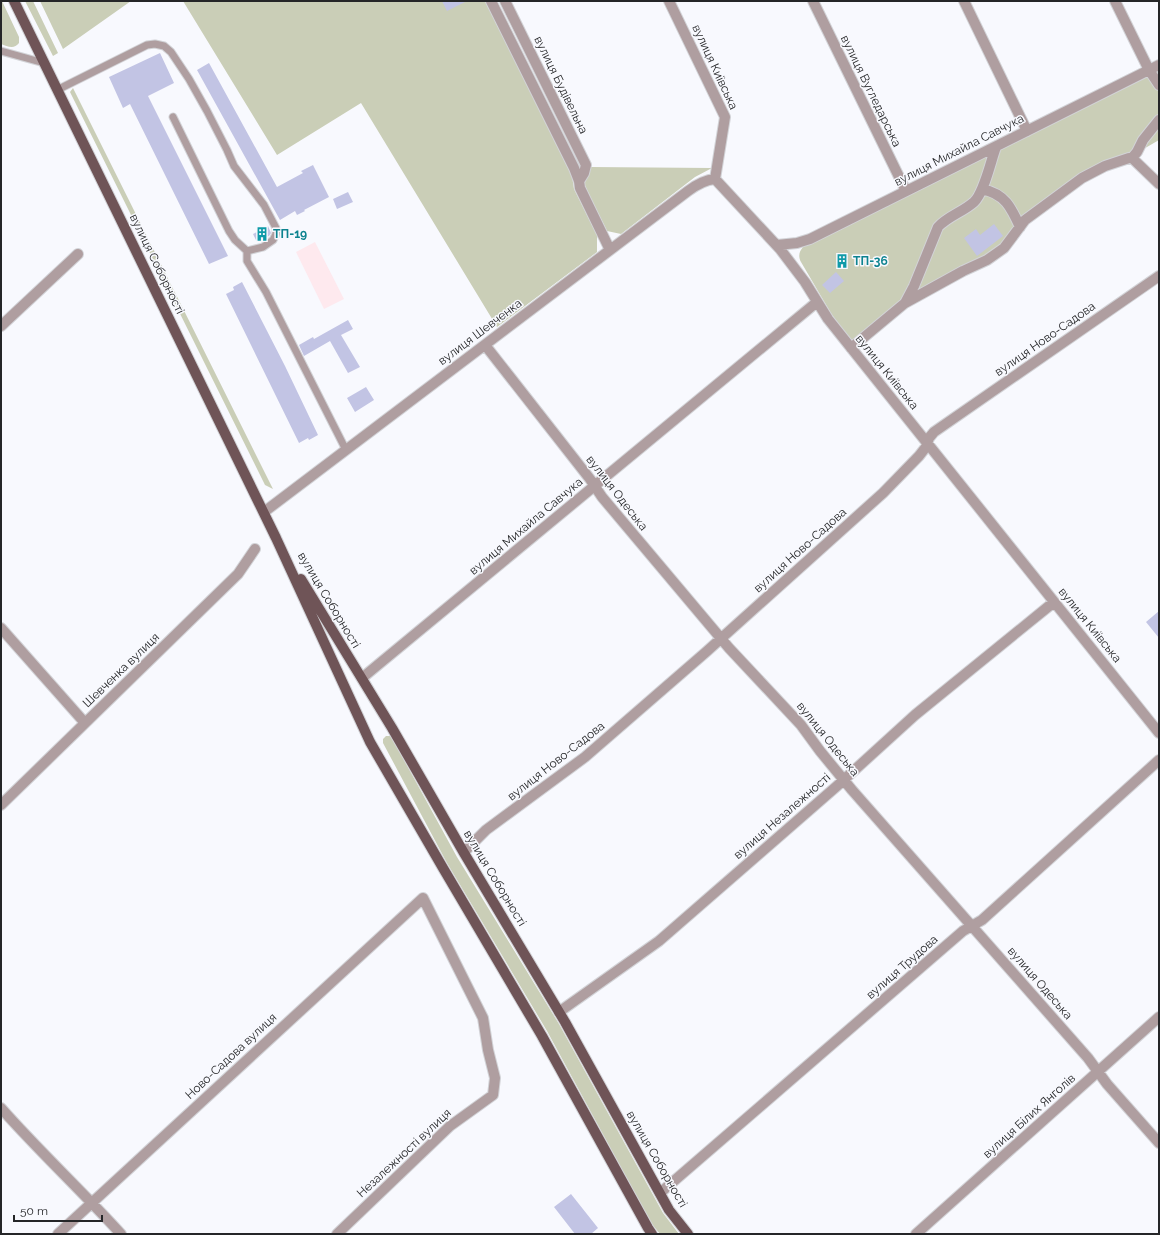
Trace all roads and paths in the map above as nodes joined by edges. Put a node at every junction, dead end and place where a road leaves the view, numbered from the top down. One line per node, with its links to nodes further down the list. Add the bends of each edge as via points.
1 (14, 1): 9 (main road, вулиця Соборності)
2 (491, 1): 20 (street, вулиця Будівельна)
3 (505, 1): 20 (street, вулиця Будівельна, via 586,165)
4 (669, 1): 19 (street, вулиця Київська, via 725,117)
5 (813, 1): 23 (street, вулиця Вугледарська)
6 (964, 1): 16 (street)
7 (1115, 1): 11 (street)
8 (1, 51): 9 (lane)
9 (44, 63): 13 (main road, вулиця Соборності)
10 (1159, 65): 11 (street, вулиця Михайла Савчука)
11 (1149, 70): 12 (street); 16 (street, вулиця Михайла Савчука)
12 (1159, 85)
13 (57, 90): 27 (lane, via 147,45 164,46 189,79 234,166 264,205 276,228 273,240 263,247); 38 (main road, вулиця Соборності)
14 (173, 117): 27 (lane, via 229,231)
15 (1159, 120): 18 (street)
16 (1027, 131): 17 (street, вулиця Михайла Савчука)
17 (996, 147): 22 (street); 23 (street, вулиця Михайла Савчука)
18 (1132, 158): 21 (street); 24 (street, via 1105,166 1082,178 1025,220)
19 (714, 179): 25 (street, вулиця Київська); 26 (street, вулиця Шевченка, via 698,184)
20 (579, 181): 26 (street, вулиця Будівельна)
21 (1159, 184)
22 (982, 189): 24 (street, via 995,193 1007,202); 31 (street, via 976,201 938,227)
23 (906, 191): 25 (street, вулиця Михайла Савчука, via 810,239)
24 (1020, 227): 31 (street, via 1004,248 987,260)
25 (777, 245): 30 (street, вулиця Київська)
26 (610, 250): 33 (street, вулиця Шевченка)
27 (247, 251): 36 (lane, via 247,261 266,292)
28 (78, 254): 32 (street)
29 (1159, 276): 35 (street, вулиця Ново-Садова, via 934,432)
30 (817, 302): 34 (street, вулиця Київська); 37 (street, вулиця Михайла Савчука)
31 (905, 303): 34 (street)
32 (1, 326)
33 (485, 345): 36 (street, вулиця Шевченка); 37 (street, вулиця Одеська)
34 (851, 348): 35 (street, вулиця Київська)
35 (927, 443): 41 (street, вулиця Київська); 43 (street, вулиця Ново-Садова, via 919,456 883,493)
36 (346, 450): 38 (street, вулиця Шевченка)
37 (594, 486): 43 (street, вулиця Одеська); 44 (street, вулиця Михайла Савчука)
38 (264, 512): 39 (main road, вулиця Соборності)
39 (276, 538): 44 (main road, вулиця Соборності); 63 (main road, вулиця Соборності, via 370,742 542,1036)
40 (256, 549): 45 (street, Шевченка вулиця, via 238,574)
41 (1054, 602): 46 (street, вулиця Київська); 48 (street, вулиця Незалежності, via 915,715)
42 (1, 628): 45 (street)
43 (722, 639): 48 (street, вулиця Одеська, via 801,725); 50 (street, вулиця Ново-Садова, via 586,757 486,830)
44 (362, 678): 50 (main road, вулиця Соборності)
45 (85, 723): 49 (street, Шевченка вулиця)
46 (1157, 727)
47 (1159, 760): 51 (street, вулиця Трудова, via 982,920)
48 (844, 780): 51 (street, вулиця Одеська); 52 (street, вулиця Незалежності, via 659,940)
49 (1, 805)
50 (464, 852): 52 (main road, вулиця Соборності)
51 (972, 926): 54 (street, вулиця Одеська); 58 (street, вулиця Трудова, via 957,936)
52 (559, 1012): 58 (main road, вулиця Соборності)
53 (1159, 1017): 54 (street, вулиця Білих Янголів)
54 (1098, 1071): 57 (street, вулиця Одеська); 65 (street, вулиця Білих Янголів)
55 (493, 1095): 59 (street, Ново-Садова вулиця, via 495,1078 483,1018 422,898); 62 (street, Незалежності вулиця, via 450,1126)
56 (1, 1108): 59 (street)
57 (1159, 1142)
58 (660, 1193): 64 (main road, вулиця Соборності, via 669,1210)
59 (92, 1202): 60 (street, Ново-Садова вулиця); 61 (street)
60 (58, 1234)
61 (121, 1234)
62 (337, 1234)
63 (652, 1234)
64 (688, 1234)
65 (916, 1234)

